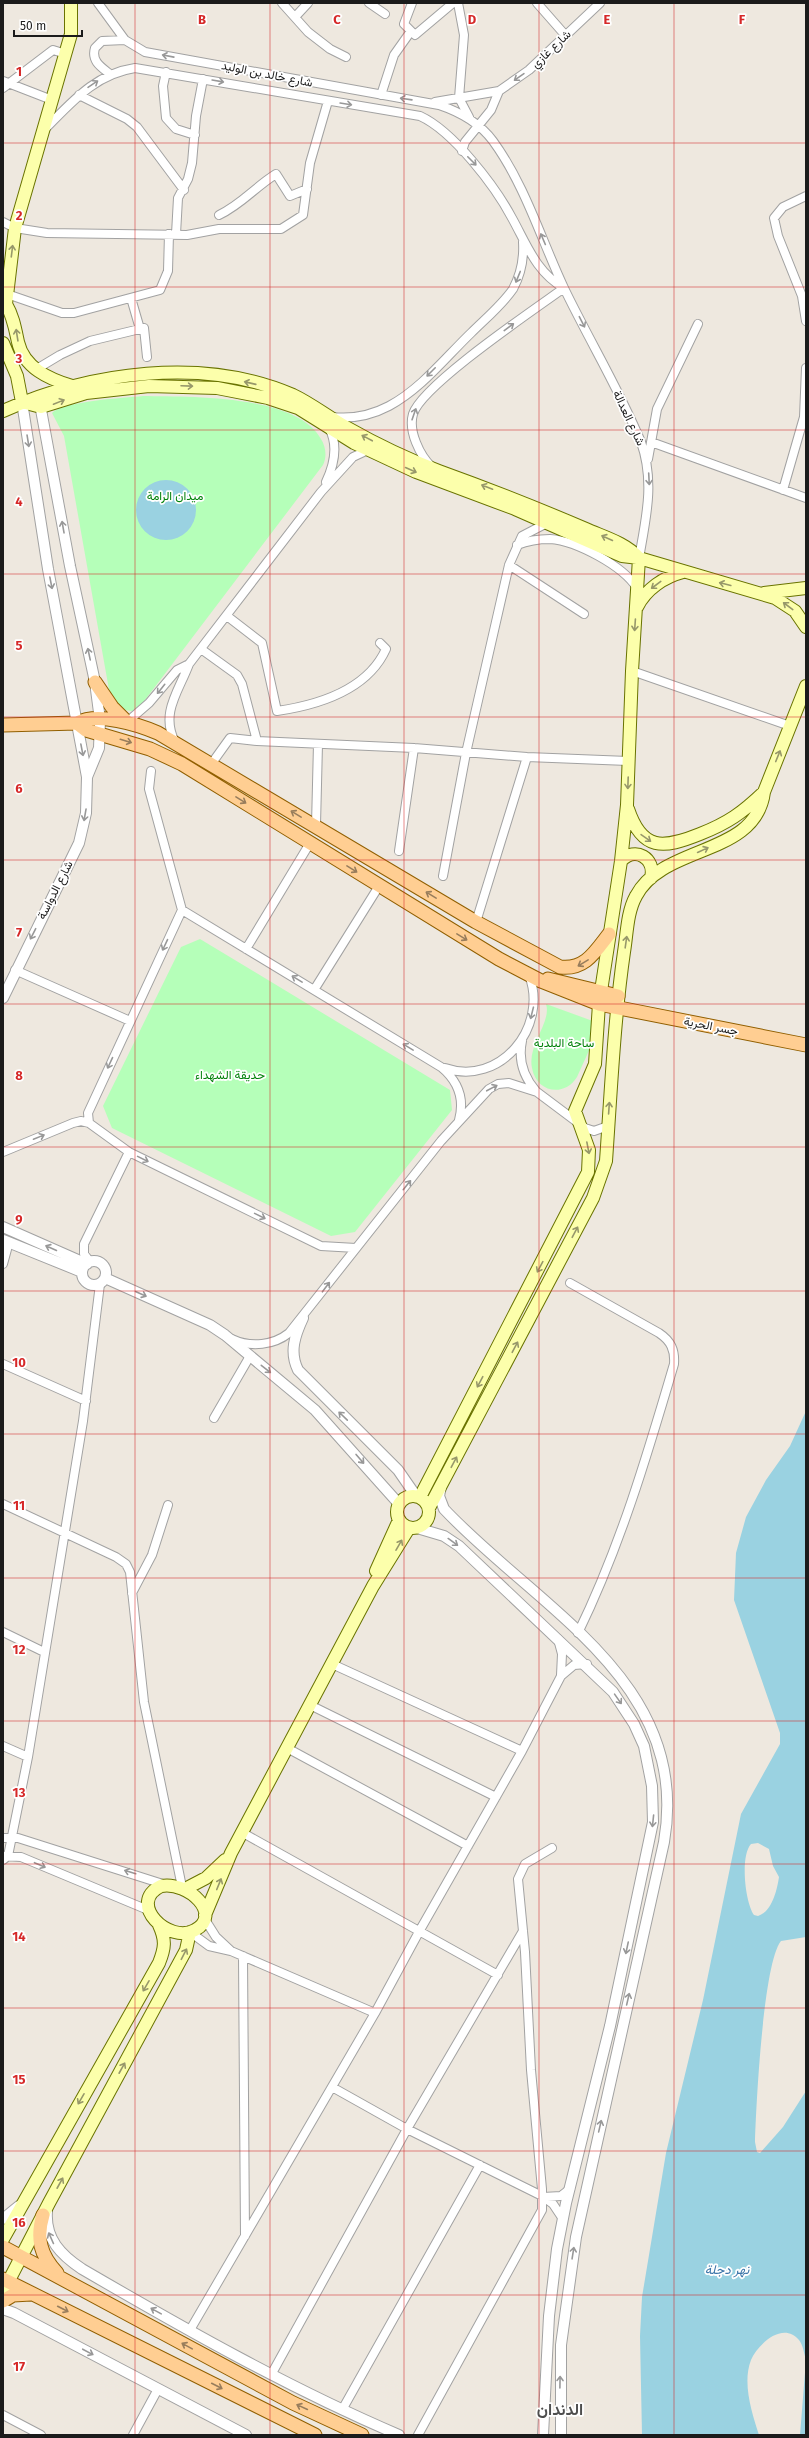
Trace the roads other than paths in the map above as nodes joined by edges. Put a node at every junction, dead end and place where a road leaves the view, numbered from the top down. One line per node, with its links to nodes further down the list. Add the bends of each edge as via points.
1 (71, 3): 16 (main road, via 71,34)
2 (98, 3): 15 (street, شارع خالد بن الوليد)
3 (282, 3): 12 (street)
4 (308, 3): 12 (street)
5 (369, 3): 11 (street)
6 (412, 3): 13 (street, via 404,24)
7 (453, 3): 13 (street, via 415,35)
8 (458, 3): 25 (street, via 464,35)
9 (537, 3): 14 (street)
10 (600, 3): 14 (street, شارع غازي)
11 (385, 14)
12 (295, 16): 17 (street, via 308,32 330,49)
13 (411, 31): 24 (street, via 394,55)
14 (566, 36): 22 (street, شارع غازي, one-way to 22, via 529,70)
15 (125, 40): 19 (street, via 102,41 95,48 96,62); 24 (street, شارع خالد بن الوليد, one-way to 15, via 153,54 138,49)
16 (66, 54): 21 (street, via 53,50); 26 (main road)
17 (346, 57)
18 (166, 72): 19 (street, via 135,68); 20 (street); 32 (street, via 163,86 166,118 176,129)
19 (110, 74): 23 (street, one-way to 19)
20 (203, 79): 27 (street, one-way to 27); 32 (street)
21 (5, 84): 26 (street)
22 (499, 91): 25 (street, شارع غازي); 30 (street, via 491,110)
23 (79, 94): 31 (street); 35 (street, via 127,119 137,127)
24 (381, 96): 28 (street, شارع خالد بن الوليد, one-way to 24)
25 (459, 98): 28 (street, شارع غازي); 29 (street)
26 (52, 100): 31 (main road)
27 (328, 101): 33 (street, one-way to 33, via 420,116 432,122); 34 (street, via 310,163)
28 (428, 103): 29 (street, شارع خالد بن الوليد, via 457,111)
29 (469, 118): 30 (street, شارع خالد بن الوليد)
30 (480, 126): 33 (street, via 465,142); 42 (street, شارع العدالة, one-way to 30, via 517,181 492,140)
31 (44, 130): 39 (main road)
32 (195, 135): 35 (street, via 192,163)
33 (462, 151): 41 (street, one-way to 41, via 496,191)
34 (307, 189): 37 (street, via 290,196 276,174 264,181 237,206); 40 (street, via 303,215 281,229 219,229 187,235)
35 (184, 190): 40 (street, via 178,198)
36 (806, 196): 45 (street, via 783,207 774,218 778,236 802,296)
37 (219, 215)
38 (3, 222): 39 (street)
39 (15, 228): 40 (street, via 47,233); 44 (main road, one-way to 39)
40 (172, 234): 43 (street, via 165,282 160,290)
41 (522, 239): 42 (street, via 541,270); 56 (street, one-way to 56, via 522,265 512,289 417,386 398,401 365,415 342,418)
42 (564, 288): 60 (street, شارع العدالة, one-way to 60, via 637,432); 61 (street, one-way to 42, via 426,460 417,441 412,421 419,403 482,348)
43 (131, 298): 44 (street, via 74,313); 47 (street)
44 (5, 302): 51 (main road, one-way to 44, via 20,348 14,323)
45 (806, 321)
46 (698, 324): 58 (street, via 657,409)
47 (140, 329): 49 (street, via 144,328); 51 (street, via 90,341)
48 (3, 343): 53 (main road, via 15,370)
49 (147, 358)
50 (806, 368): 62 (street, via 804,417)
51 (36, 370): 52 (main road, via 53,380)
52 (72, 386): 54 (main road); 56 (main road, one-way to 52, via 282,391 211,376 171,373 131,375)
53 (22, 402): 54 (main road); 55 (main road); 85 (street, شارع الدواسة, one-way to 85, via 48,569)
54 (40, 402): 57 (main road, one-way to 57, via 116,388 200,387 251,394 285,403); 81 (street, شارع الدواسة, one-way to 54, via 70,566)
55 (3, 411)
56 (324, 413): 61 (main road, one-way to 56, via 385,447)
57 (328, 426): 59 (main road); 63 (street, via 335,443 334,461)
58 (651, 442): 60 (street); 62 (street)
59 (368, 450): 63 (street, via 353,457); 65 (main road, one-way to 65, via 416,472)
60 (647, 463): 67 (street, شارع العدالة, one-way to 67, via 649,495)
61 (440, 471): 67 (main road, one-way to 61, via 624,546 555,515)
62 (783, 490): 64 (street)
63 (321, 492): 75 (street)
64 (806, 498)
65 (547, 523): 66 (street, via 526,532); 67 (main road, via 622,556)
66 (516, 545): 68 (street); 70 (street, via 541,539 566,542 619,568)
67 (639, 558): 69 (main road); 70 (main road)
68 (509, 565): 74 (street); 93 (street)
69 (684, 572): 72 (main road, one-way to 69); 73 (main road, one-way to 73, via 656,585)
70 (637, 588): 73 (main road)
71 (806, 588): 72 (main road)
72 (763, 594): 76 (main road, one-way to 72, via 795,611)
73 (636, 608): 80 (main road, one-way to 80)
74 (584, 614)
75 (227, 616): 77 (street, via 262,643 277,711 314,705 343,693 380,662 386,649); 78 (street)
76 (806, 627)
77 (380, 643)
78 (201, 649): 79 (street); 89 (street, via 237,675 242,684)
79 (189, 664): 84 (street, one-way to 84, via 177,670 149,703); 90 (street, via 185,679 171,702 169,725)
80 (632, 671): 87 (street); 95 (main road)
81 (95, 682): 83 (street, شارع الدواسة); 84 (main road)
82 (806, 686): 87 (main road)
83 (100, 720): 84 (main road); 85 (main road, via 84,720); 88 (street, شارع الدواسة)
84 (126, 722): 90 (main road, via 148,728)
85 (77, 723): 86 (main road); 88 (main road, via 84,729); 98 (street, شارع الدواسة, one-way to 98)
86 (3, 725)
87 (790, 726): 99 (main road, one-way to 87)
88 (101, 733): 98 (street, شارع الدواسة, via 96,756); 102 (main road, one-way to 102, via 169,757)
89 (257, 741): 91 (street); 96 (street, via 230,738)
90 (175, 742): 96 (main road)
91 (318, 744): 92 (street); 101 (street)
92 (414, 748): 93 (street); 103 (street)
93 (466, 753): 94 (street); 105 (street)
94 (527, 757): 95 (street); 109 (street)
95 (628, 762): 100 (main road, one-way to 100)
96 (212, 763): 101 (main road, one-way to 96)
97 (151, 771): 108 (street, via 149,789)
98 (87, 777): 112 (street, شارع الدواسة, one-way to 112, via 86,813 79,843)
99 (764, 792): 100 (main road, one-way to 99, via 641,834 654,843 670,845 726,823 742,813); 106 (main road, one-way to 99, via 673,864 744,830 756,817)
100 (627, 805): 104 (main road)
101 (316, 826): 109 (main road, one-way to 101)
102 (310, 843): 107 (main road, one-way to 107); 111 (street)
103 (399, 851)
104 (621, 861): 106 (main road, via 635,853 646,857 652,866); 110 (main road)
105 (443, 876)
106 (651, 878): 118 (main road, one-way to 106, via 632,905 639,890)
107 (379, 886): 113 (main road, one-way to 113); 115 (street)
108 (182, 910): 111 (street); 120 (street, one-way to 120)
109 (476, 922): 110 (main road, one-way to 109, via 589,960 578,966 566,968 554,965)
110 (609, 934): 116 (main road)
111 (246, 949): 115 (street, one-way to 111)
112 (15, 970): 117 (street, شارع الدواسة); 120 (street)
113 (529, 975): 114 (main road); 121 (street, one-way to 121, via 534,1003 530,1022)
114 (541, 982): 116 (main road, via 553,979); 119 (main road)
115 (314, 990): 123 (street, one-way to 115)
116 (601, 991): 118 (main road); 119 (main road)
117 (3, 998)
118 (617, 1002): 119 (main road); 122 (main road, جسر الحرية); 128 (main road, one-way to 118)
119 (599, 1004): 126 (main road, via 595,1064 576,1106)
120 (130, 1021): 127 (street, one-way to 127, via 88,1113)
121 (522, 1038): 123 (street, via 508,1057 488,1069 464,1072); 124 (street, via 522,1067)
122 (806, 1045)
123 (441, 1067): 125 (street, via 454,1079 458,1087 461,1105)
124 (537, 1092): 125 (street, one-way to 124, via 484,1092 493,1086 509,1083); 126 (street)
125 (458, 1122): 133 (street, one-way to 125)
126 (577, 1122): 128 (street, via 585,1128 594,1130); 145 (main road, one-way to 145, via 589,1150 585,1178)
127 (89, 1123): 129 (street, one-way to 127, via 73,1123); 130 (street)
128 (608, 1126): 144 (main road, one-way to 128, via 597,1191 606,1161)
129 (3, 1152)
130 (129, 1152): 133 (street, one-way to 133, via 321,1246); 135 (street, via 84,1244)
131 (3, 1227): 135 (street, one-way to 131)
132 (6, 1241): 134 (street); 135 (street)
133 (356, 1248): 138 (street, one-way to 133)
134 (3, 1264)
135 (86, 1266): 136 (street, via 88,1284); 136 (street, via 97,1261 103,1265 106,1271)
136 (102, 1281): 139 (street, one-way to 139, via 210,1325); 142 (street)
137 (570, 1283): 158 (street, via 659,1333 668,1339 675,1352 674,1364 634,1499 604,1579)
138 (303, 1318): 139 (street, via 285,1336 269,1343 243,1343); 145 (street, one-way to 138, via 398,1470 298,1370 293,1351)
139 (225, 1335): 140 (street)
140 (250, 1356): 143 (street); 147 (street, one-way to 147, via 315,1410)
141 (3, 1364): 142 (street)
142 (86, 1401): 152 (street)
143 (214, 1418)
144 (441, 1486): 149 (main road); 153 (street, via 439,1496 444,1509)
145 (418, 1497): 147 (main road, via 408,1497); 149 (main road, via 426,1502)
146 (3, 1504): 152 (street)
147 (399, 1504): 150 (main road)
148 (168, 1505): 156 (street, via 152,1555)
149 (429, 1508): 151 (main road, via 427,1521)
150 (399, 1520): 151 (main road); 155 (main road, via 374,1575)
151 (413, 1528): 154 (street, one-way to 154, via 449,1539); 155 (main road, one-way to 151)
152 (63, 1531): 156 (street, via 126,1564 130,1572); 160 (street)
153 (503, 1565): 154 (street); 158 (street)
154 (493, 1576): 159 (street)
155 (373, 1586): 161 (main road)
156 (132, 1593): 180 (street, via 144,1702)
157 (3, 1632): 160 (street)
158 (578, 1633): 163 (street)
159 (558, 1637): 162 (street); 164 (street, via 562,1654)
160 (44, 1652): 170 (street)
161 (332, 1664): 166 (main road); 169 (street)
162 (587, 1664): 164 (street, via 574,1665); 165 (street)
163 (615, 1671): 165 (street); 223 (street, one-way to 163, via 561,2345 576,2237 667,1824 667,1781 657,1739 637,1699)
164 (561, 1676): 169 (street)
165 (604, 1682): 194 (street, one-way to 194, via 625,1709 644,1746 651,1773 653,1822 610,2026)
166 (310, 1705): 168 (main road); 171 (street)
167 (3, 1746): 170 (street)
168 (287, 1748): 172 (main road); 175 (street)
169 (522, 1751): 171 (street)
170 (28, 1757): 174 (street)
171 (496, 1797): 175 (street)
172 (243, 1833): 177 (main road); 184 (street)
173 (3, 1838): 174 (street)
174 (12, 1838): 178 (street); 179 (street, one-way to 174)
175 (468, 1846): 184 (street)
176 (552, 1848): 185 (street, via 531,1859 520,1871 518,1888)
177 (231, 1853): 180 (main road, via 206,1878); 182 (main road, one-way to 177)
178 (5, 1858): 181 (street, one-way to 181, via 20,1857)
179 (167, 1885): 180 (main road); 181 (main road, via 155,1889 150,1894)
180 (183, 1888): 182 (main road, via 198,1899)
181 (148, 1910): 183 (main road)
182 (204, 1916): 186 (main road, via 197,1929); 187 (street, via 216,1937)
183 (159, 1925): 186 (main road, via 176,1932); 196 (main road, one-way to 196, via 164,1936 165,1949 159,1963)
184 (420, 1930): 189 (street); 190 (street)
185 (523, 1931): 189 (street); 195 (street)
186 (190, 1932): 187 (street, via 209,1946); 197 (main road, one-way to 186, via 186,1950)
187 (231, 1951): 188 (street)
188 (243, 1956): 190 (street); 201 (street)
189 (498, 1975): 192 (street)
190 (375, 2013): 191 (street)
191 (332, 2087): 192 (street); 201 (street)
192 (407, 2129): 193 (street); 211 (street)
193 (480, 2165): 195 (street); 213 (street)
194 (570, 2189): 195 (street, via 555,2198); 199 (street)
195 (542, 2196): 199 (street, via 553,2204); 221 (street, via 539,2217)
196 (24, 2200): 200 (street); 202 (main road)
197 (50, 2200): 198 (main road); 210 (street, one-way to 197, via 65,2257 48,2232 46,2220)
198 (43, 2215): 204 (main road); 205 (main road, via 39,2239 42,2253 49,2264)
199 (564, 2218): 222 (street, via 552,2282)
200 (3, 2219)
201 (245, 2237): 210 (street)
202 (3, 2239)
203 (3, 2247): 204 (main road)
204 (21, 2256): 205 (main road); 206 (main road)
205 (70, 2282): 219 (main road, one-way to 205, via 244,2377)
206 (5, 2284): 207 (main road)
207 (38, 2296): 208 (main road, via 23,2293 13,2295); 218 (main road, one-way to 218)
208 (3, 2302)
209 (3, 2309): 212 (street, one-way to 212)
210 (190, 2330): 211 (street)
211 (271, 2375): 213 (street)
212 (158, 2389): 216 (street); 217 (street)
213 (342, 2410): 220 (street)
214 (3, 2415): 215 (street)
215 (41, 2435)
216 (133, 2435)
217 (246, 2435)
218 (315, 2435)
219 (362, 2435)
220 (399, 2435)
221 (418, 2435)
222 (543, 2435)
223 (561, 2435)

